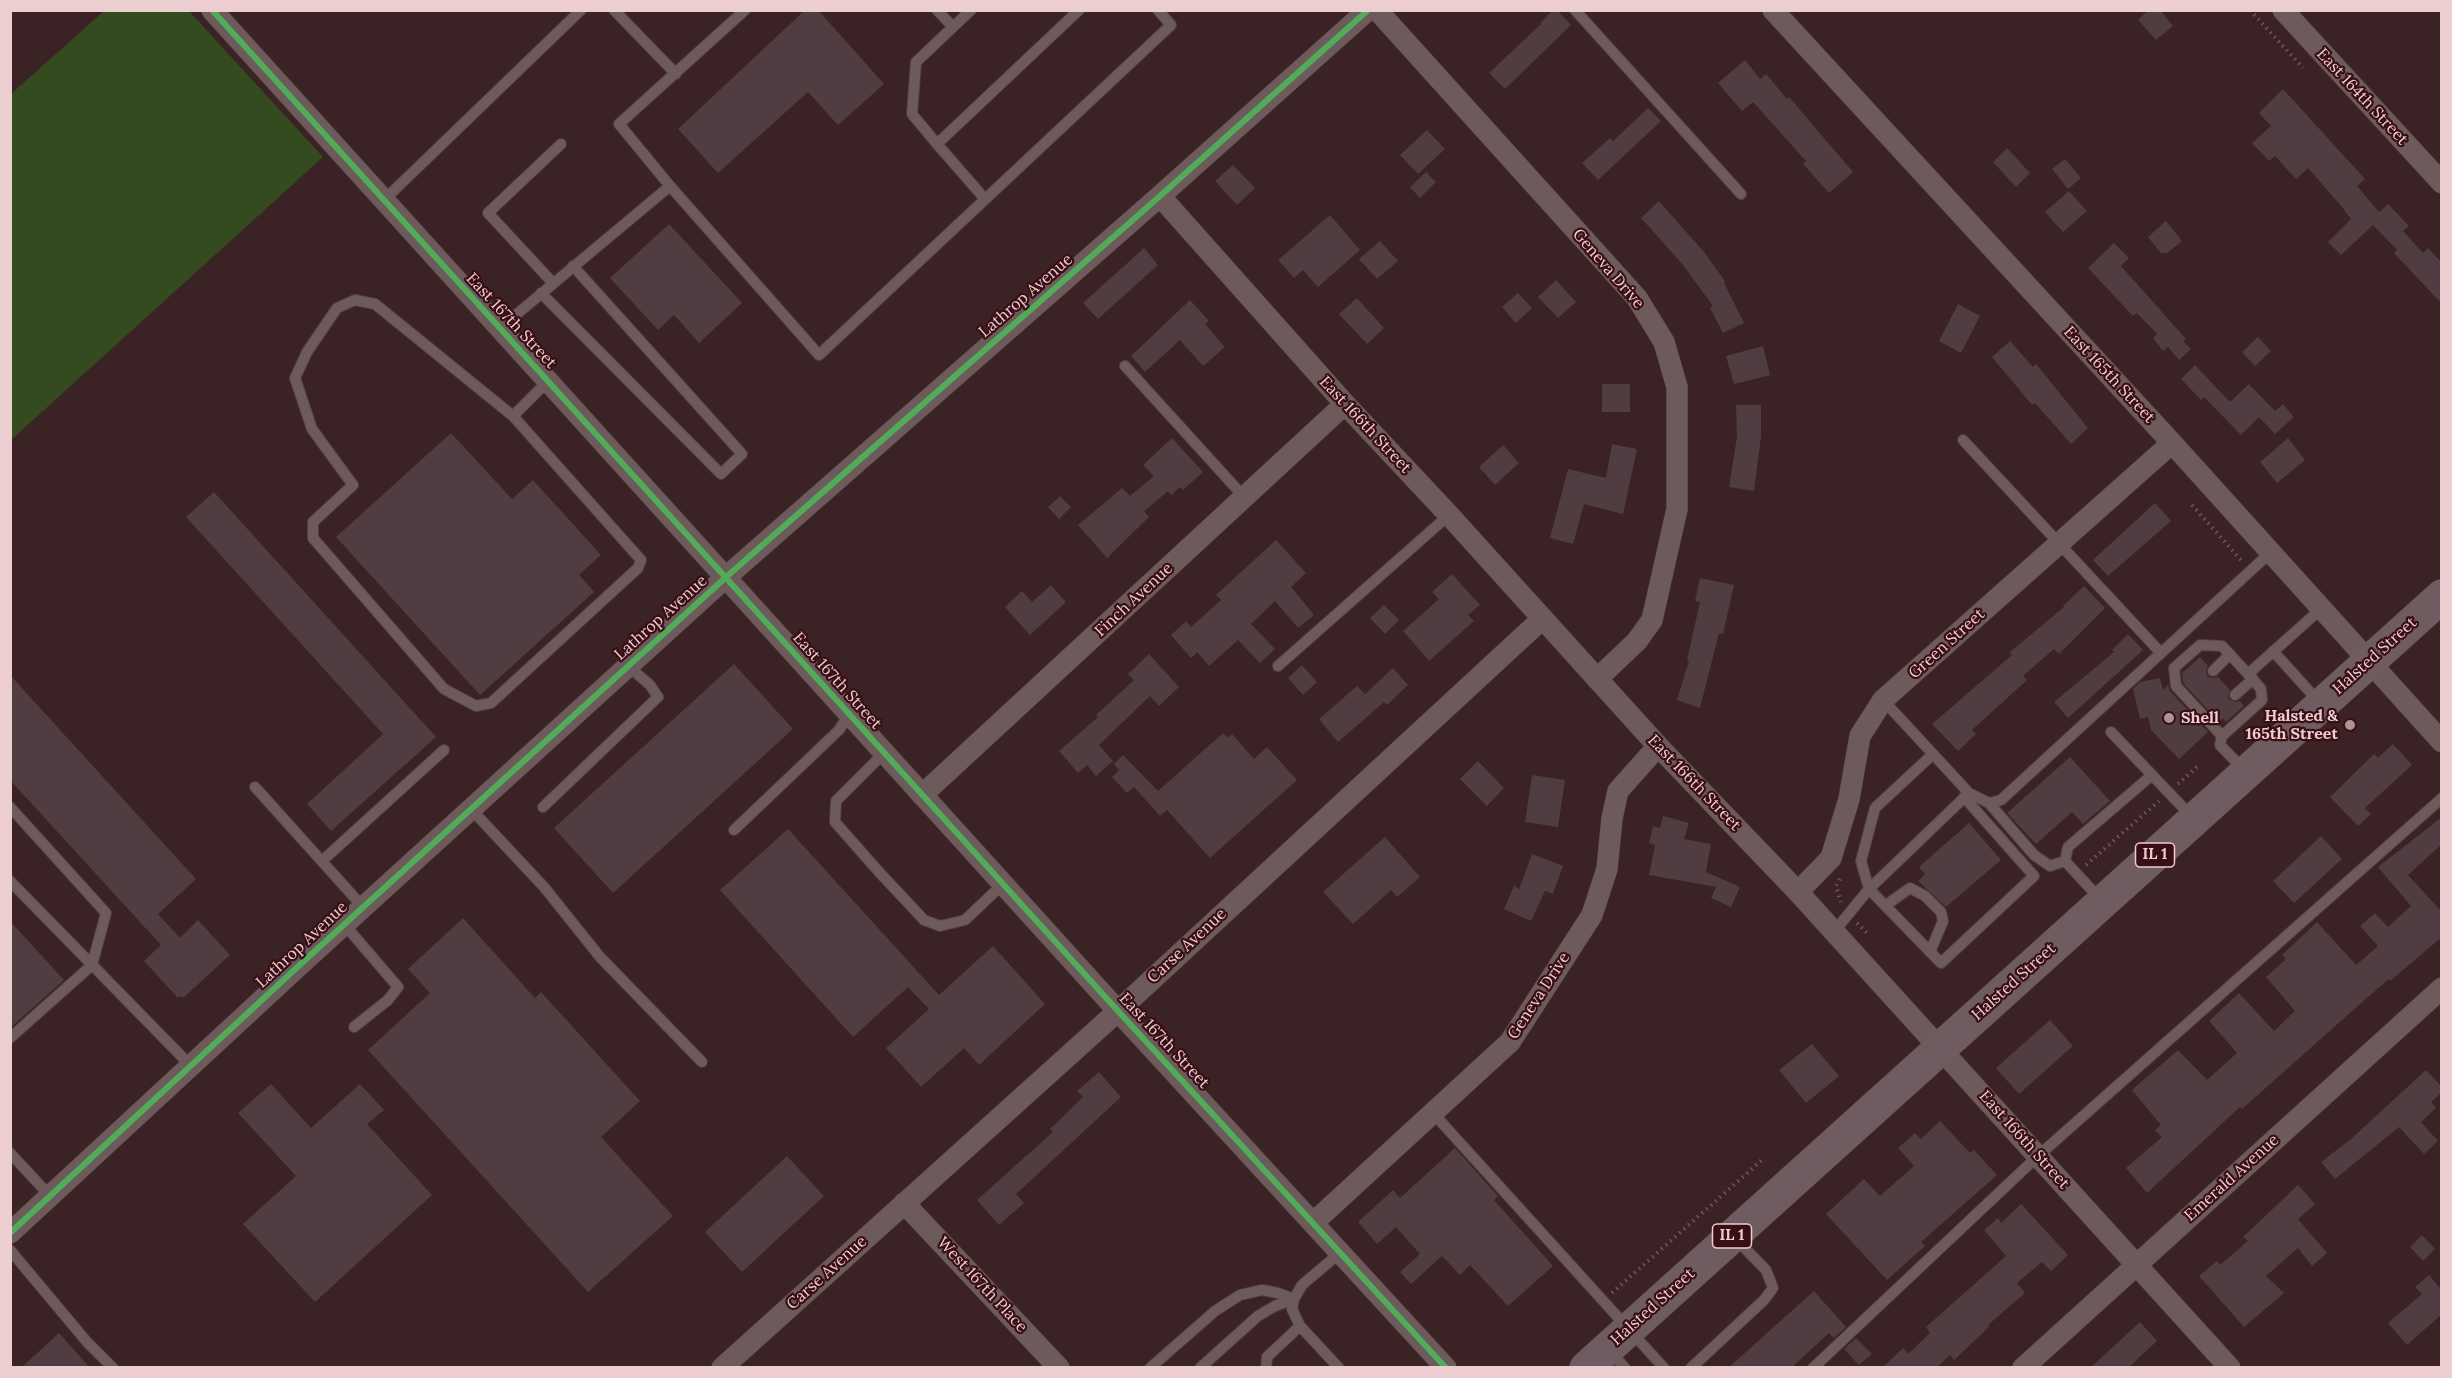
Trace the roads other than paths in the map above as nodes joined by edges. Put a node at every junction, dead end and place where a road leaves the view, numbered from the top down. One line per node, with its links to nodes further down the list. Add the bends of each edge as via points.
1 (212, 10): 23 (street, East 167th Street)
2 (580, 10): 23 (lane)
3 (614, 10): 15 (lane)
4 (746, 10): 15 (lane)
5 (937, 10): 14 (lane)
6 (971, 10): 14 (lane)
7 (1079, 10): 17 (lane)
8 (1158, 10): 22 (lane, via 1171,25)
9 (1368, 10): 21 (street, Lathrop Avenue)
10 (1377, 10): 50 (street, Geneva Drive, via 1636,298 1664,342 1677,387 1677,509 1652,620)
11 (1575, 10): 20 (lane)
12 (1773, 10): 33 (street, East 165th Street)
13 (2283, 10): 18 (street, East 164th Street)
14 (953, 27): 17 (lane, via 916,62 912,114)
15 (676, 74): 19 (lane, via 619,124)
16 (561, 144): 25 (lane, via 488,213)
17 (937, 144): 22 (lane)
18 (2442, 183)
19 (670, 186): 22 (lane, via 819,355); 24 (lane)
20 (1741, 194)
21 (1160, 196): 30 (street, East 166th Street); 38 (street, Lathrop Avenue)
22 (985, 199)
23 (383, 201): 27 (street, East 167th Street)
24 (573, 266): 25 (lane); 26 (lane, via 742,453 721,474)
25 (553, 283): 26 (lane)
26 (542, 293): 27 (lane)
27 (499, 329): 29 (street, East 167th Street)
28 (1125, 366): 34 (lane)
29 (548, 381): 31 (lane); 38 (street, East 167th Street)
30 (1345, 404): 34 (street, Finch Avenue); 35 (street, East 166th Street)
31 (513, 416): 31 (lane, via 375,304 355,300 337,308 307,352 295,378 312,429 353,485 313,522 313,538 444,689 476,706 491,703 638,568 641,560)
32 (1963, 440): 36 (lane)
33 (2172, 443): 36 (street, Green Street); 37 (street, East 165th Street)
34 (1245, 498): 67 (street, Finch Avenue)
35 (1449, 515): 41 (street, East 166th Street); 47 (lane)
36 (2059, 544): 43 (lane); 52 (street, Green Street)
37 (2271, 552): 40 (street, East 165th Street); 43 (lane)
38 (725, 578): 46 (street, Lathrop Avenue); 55 (street, East 167th Street)
39 (2442, 596): 45 (main road, Halsted Street / IL 1)
40 (2322, 608): 42 (lane); 45 (street, East 165th Street)
41 (1542, 619): 50 (street, East 166th Street); 90 (street, Carse Avenue)
42 (2273, 651): 49 (lane); 53 (lane)
43 (2160, 652): 70 (lane, via 2001,801)
44 (2230, 654): 48 (lane); 49 (lane); 56 (lane, via 2222,646 2200,645 2174,668 2176,687 2189,692)
45 (2370, 661): 53 (main road, Halsted Street / IL 1); 59 (street, East 165th Street)
46 (628, 666): 72 (lane, via 658,697); 73 (street, Lathrop Avenue)
47 (1278, 666)
48 (2212, 671)
49 (2250, 677): 51 (lane); 58 (lane, via 2261,689 2262,700)
50 (1598, 679): 60 (street, East 166th Street)
51 (2235, 695)
52 (1883, 700): 63 (lane); 81 (street, Green Street, via 1860,736 1849,799 1831,858)
53 (2321, 705): 64 (main road, Halsted Street / IL 1)
54 (2216, 713): 56 (lane)
55 (849, 714): 62 (street, East 167th Street); 75 (lane, via 839,730)
56 (2208, 721): 58 (lane)
57 (2111, 732): 65 (lane)
58 (2222, 736): 64 (lane, via 2220,745)
59 (2442, 742)
60 (1658, 746): 81 (street, East 166th Street); 96 (street, Geneva Drive, via 1618,790 1607,869 1592,915 1510,1042)
61 (444, 750): 76 (lane)
62 (884, 753): 67 (street, East 167th Street); 79 (lane, via 836,801 835,822 879,872 924,920 940,926 965,920)
63 (1933, 754): 68 (lane); 80 (lane, via 1875,808 1861,861)
64 (2246, 772): 74 (main road, Halsted Street / IL 1)
65 (2152, 775): 74 (lane); 77 (lane, via 2068,847)
66 (255, 787): 76 (lane)
67 (922, 795): 79 (street, East 167th Street)
68 (1967, 795): 70 (lane); 80 (lane); 87 (lane, via 2034,876 1941,963)
69 (2442, 798): 98 (lane)
70 (1989, 803): 77 (lane, via 2034,855 2050,866)
71 (10, 807): 88 (lane, via 106,913)
72 (543, 807)
73 (471, 808): 84 (street, Lathrop Avenue); 94 (lane, via 544,887 600,957)
74 (2194, 819): 82 (main road, Halsted Street / IL 1)
75 (734, 830)
76 (322, 861): 84 (lane)
77 (2065, 861): 82 (lane)
78 (10, 881): 88 (lane)
79 (1003, 884): 90 (street, East 167th Street)
80 (1869, 890): 83 (lane); 86 (lane)
81 (1798, 892): 86 (street, East 166th Street)
82 (2103, 902): 93 (main road, Halsted Street / IL 1)
83 (1886, 905): 87 (lane); 87 (lane, via 1910,888 1941,912 1943,921)
84 (363, 907): 85 (street, Lathrop Avenue)
85 (344, 924): 91 (lane, via 398,987); 95 (street, Lathrop Avenue)
86 (1833, 933): 93 (street, East 166th Street)
87 (1930, 952)
88 (92, 965): 92 (lane); 95 (lane)
89 (2442, 988): 106 (street, Emerald Avenue)
90 (1118, 1011): 100 (street, Carse Avenue); 101 (street, East 167th Street)
91 (354, 1027)
92 (10, 1038)
93 (1941, 1048): 98 (street, East 166th Street); 103 (main road, Halsted Street / IL 1)
94 (702, 1062)
95 (191, 1066): 99 (street, Lathrop Avenue)
96 (1433, 1113): 101 (street, Geneva Drive); 109 (lane)
97 (10, 1153): 99 (lane)
98 (2038, 1156): 106 (street, East 166th Street); 120 (lane)
99 (51, 1197): 102 (street, Lathrop Avenue)
100 (904, 1203): 111 (street, Carse Avenue); 112 (street, West 167th Place)
101 (1314, 1222): 105 (street, East 167th Street)
102 (10, 1233)
103 (1732, 1236): 109 (main road, Halsted Street / IL 1); 119 (lane, via 1766,1270 1773,1288)
104 (10, 1250): 110 (lane)
105 (1341, 1252): 107 (lane); 117 (street, East 167th Street)
106 (2136, 1264): 121 (street, Emerald Avenue); 122 (street, East 166th Street)
107 (1293, 1299): 108 (lane, via 1292,1309); 113 (lane, via 1262,1290 1240,1295 1215,1311); 114 (lane, via 1258,1316)
108 (1300, 1326): 115 (lane, via 1267,1357); 116 (lane)
109 (1612, 1353): 118 (lane)
110 (113, 1368)
111 (722, 1368)
112 (1059, 1368)
113 (1150, 1368)
114 (1200, 1368)
115 (1266, 1368)
116 (1339, 1368)
117 (1446, 1368)
118 (1664, 1368)
119 (1691, 1368)
120 (1813, 1368)
121 (2023, 1368)
122 (2230, 1368)

